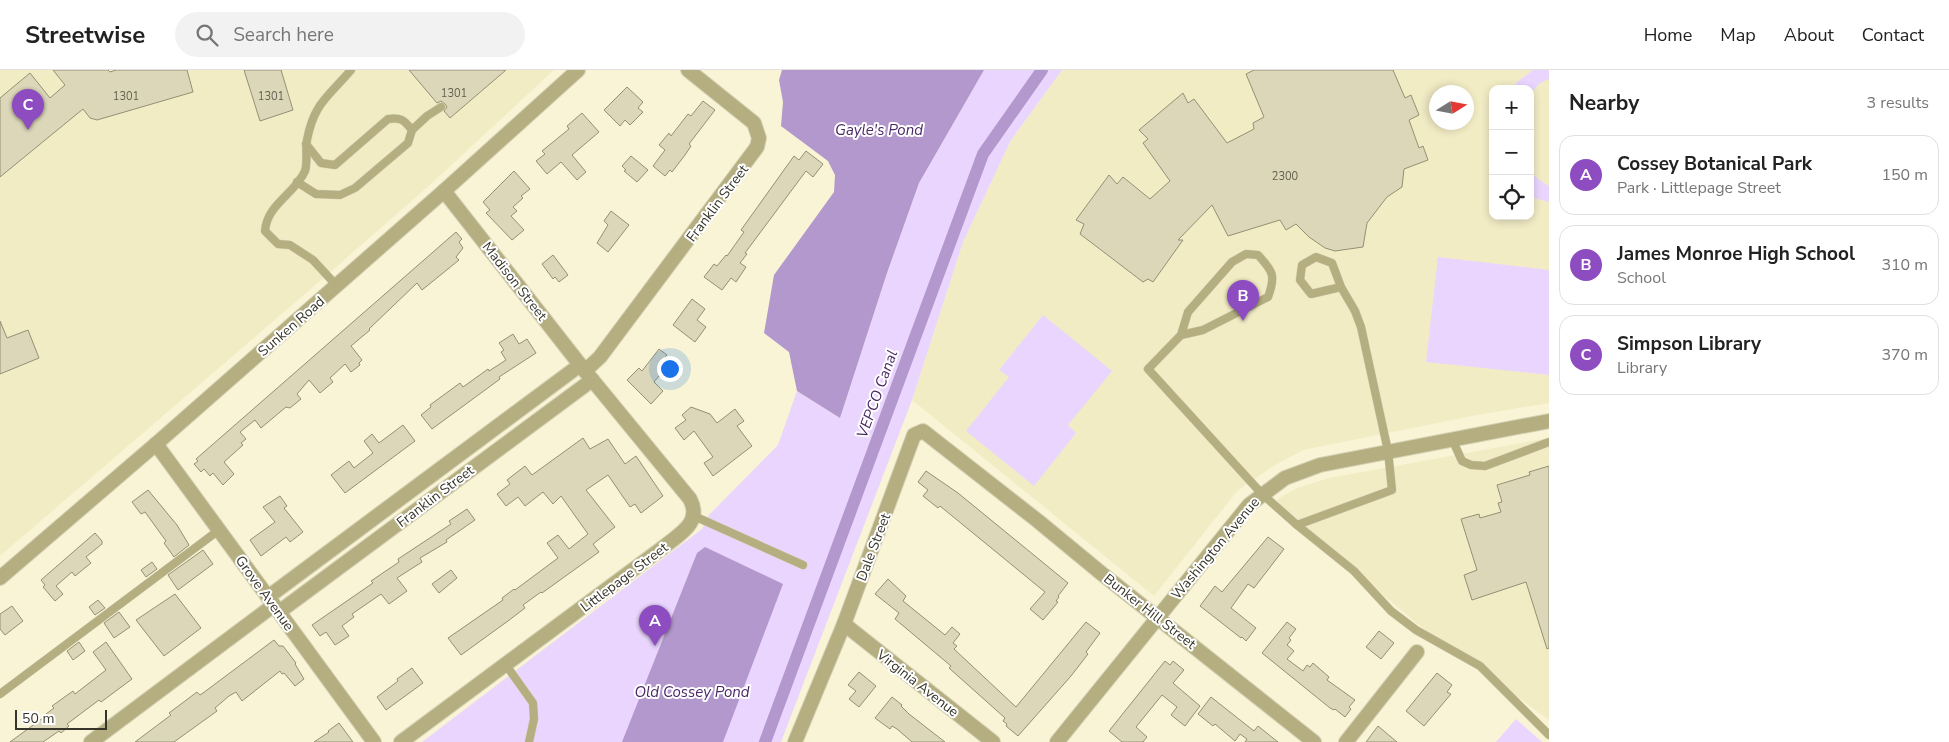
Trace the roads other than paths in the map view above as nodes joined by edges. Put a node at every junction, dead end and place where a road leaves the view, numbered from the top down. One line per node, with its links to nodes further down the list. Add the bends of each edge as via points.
1 (351, 70): 6 (lane, via 320,104)
2 (578, 70): 8 (street, Sunken Road)
3 (688, 70): 12 (street, Franklin Street, via 754,123 759,138 755,151)
4 (441, 107): 5 (lane)
5 (412, 130): 6 (lane, via 403,119 388,119 334,165 321,163); 7 (lane, via 408,143 356,188 340,195 316,194)
6 (306, 144): 7 (lane, via 306,165)
7 (297, 182): 9 (lane, via 266,220 264,231 278,244 290,245 313,260)
8 (444, 191): 9 (street, Sunken Road); 12 (street, Madison Street)
9 (336, 286): 16 (street, Sunken Road)
10 (1341, 287): 10 (lane, via 1332,263 1316,257 1302,265 1300,280 1311,294); 17 (lane, via 1361,327)
11 (1181, 335): 11 (lane, via 1203,330 1268,297 1274,282 1270,268 1258,255 1246,254 1232,262 1188,312); 19 (lane, via 1148,370)
12 (586, 372): 20 (street, via 690,499); 25 (street, Franklin Street); 25 (street, Franklin Street)
13 (1549, 421): 14 (street, Washington Avenue)
14 (1452, 439): 15 (lane, via 1462,461 1471,466 1485,466); 17 (street, Washington Avenue)
15 (1549, 442)
16 (156, 444): 22 (street, Grove Avenue); 24 (street, Sunken Road)
17 (1388, 451): 19 (street, Washington Avenue, via 1304,470); 21 (lane, via 1392,490)
18 (987, 480): 26 (street, Bunker Hill Street); 27 (street, Dale Street, via 927,433 914,435)
19 (1262, 494): 21 (lane); 26 (street, Washington Avenue, via 1249,505)
20 (694, 516): 23 (lane); 29 (street, Littlepage Street, via 689,527)
21 (1297, 525): 31 (lane, via 1354,571 1391,611 1416,630 1480,666)
22 (219, 530): 25 (street, Grove Avenue); 30 (lane)
23 (803, 565)
24 (0, 578)
25 (273, 605): 32 (street, Franklin Street); 33 (street, Grove Avenue)
26 (1158, 617): 38 (street, Washington Avenue); 39 (street, Bunker Hill Street)
27 (844, 624): 36 (street, Dale Street); 37 (street, Virginia Avenue)
28 (1417, 652): 40 (street)
29 (506, 665): 34 (street, Littlepage Street); 35 (lane, via 534,703)
30 (0, 694)
31 (1549, 735)
32 (91, 742)
33 (374, 742)
34 (401, 742)
35 (529, 742)
36 (795, 742)
37 (993, 742)
38 (1057, 742)
39 (1314, 742)
40 (1346, 742)

